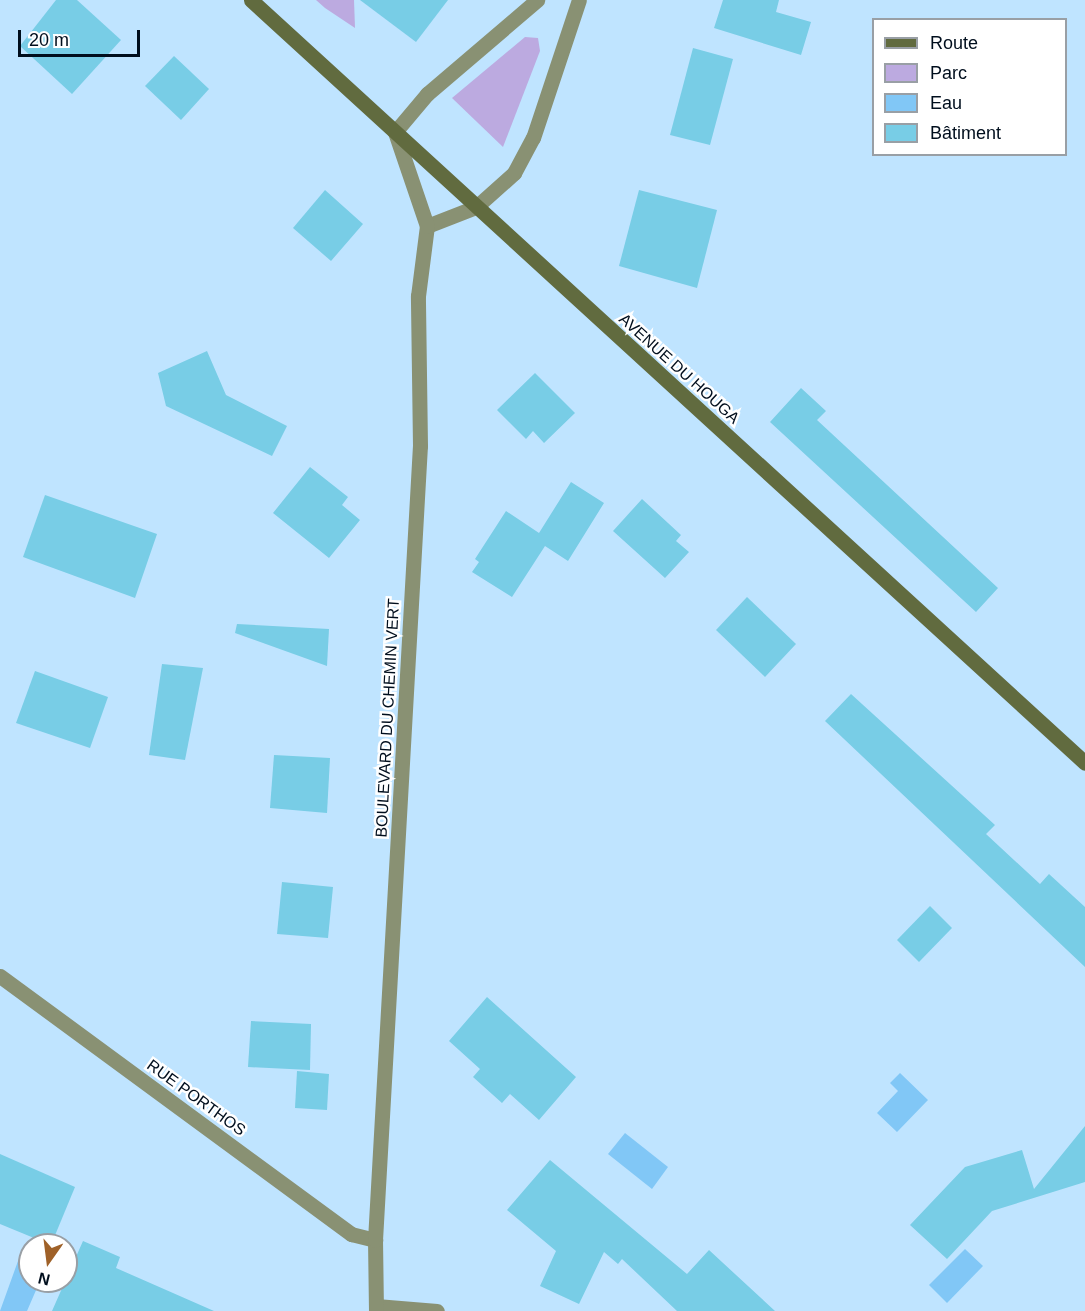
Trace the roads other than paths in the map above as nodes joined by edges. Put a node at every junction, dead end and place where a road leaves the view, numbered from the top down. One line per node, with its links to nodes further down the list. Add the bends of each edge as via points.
1 (251, 0): 4 (main road, AVENUE DU HOUGA)
2 (537, 0): 4 (street, via 427,94)
3 (579, 0): 5 (street, via 533,138 514,173)
4 (395, 132): 5 (main road, AVENUE DU HOUGA); 6 (street, BOULEVARD DU CHEMIN VERT)
5 (476, 207): 6 (street); 7 (main road, AVENUE DU HOUGA)
6 (427, 226): 9 (street, BOULEVARD DU CHEMIN VERT, via 418,296 420,446)
7 (1085, 763)
8 (0, 976): 9 (street, RUE PORTHOS, via 351,1234)
9 (375, 1240): 10 (street, BOULEVARD DU CHEMIN VERT)
10 (376, 1309): 11 (street)
11 (436, 1311)

